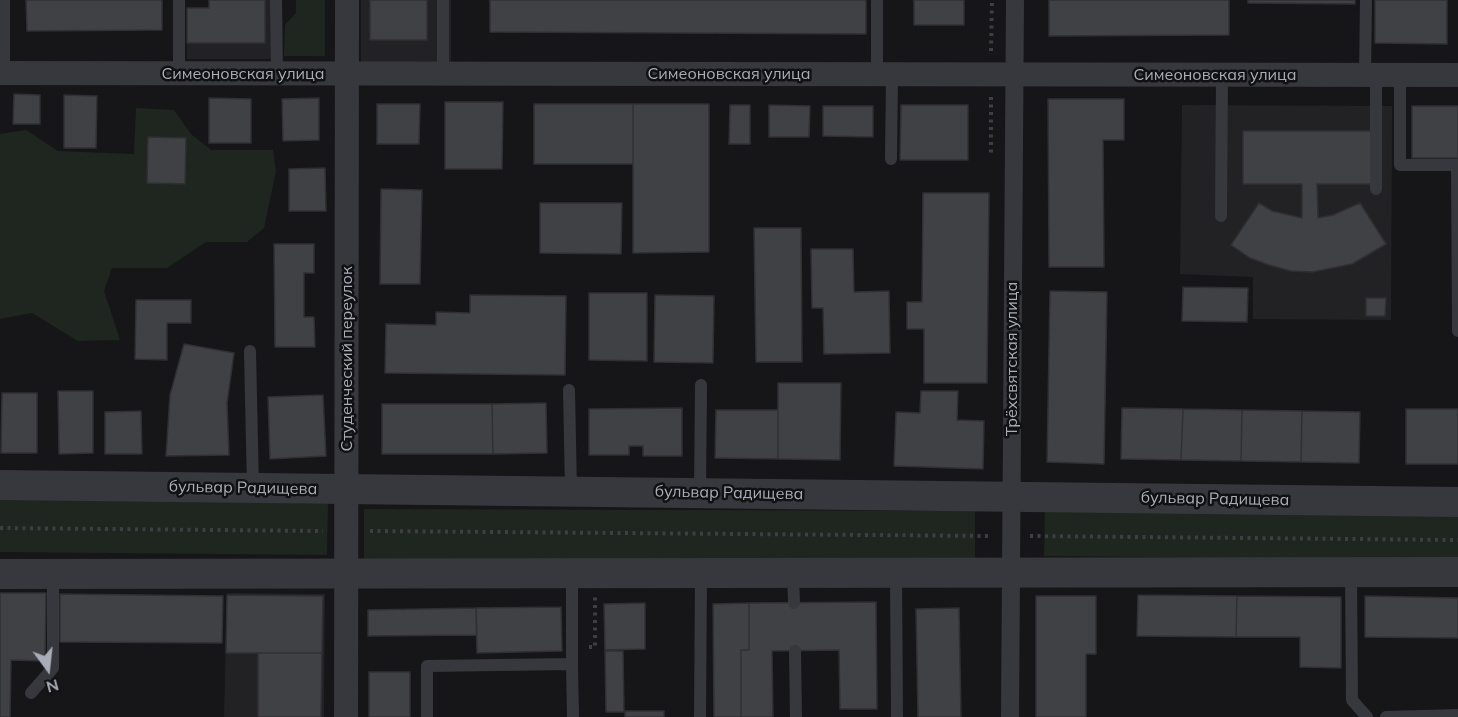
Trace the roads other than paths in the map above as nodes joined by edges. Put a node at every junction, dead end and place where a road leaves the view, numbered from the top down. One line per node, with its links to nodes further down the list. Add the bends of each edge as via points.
1 (4, 0): 9 (lane)
2 (179, 0): 10 (lane)
3 (276, 0): 11 (lane)
4 (347, 0): 12 (street, Студенческий переулок)
5 (442, 0): 13 (lane)
6 (877, 0): 14 (lane)
7 (1015, 0): 15 (street, Трёхсвятская улица)
8 (1366, 0): 17 (lane)
9 (2, 73): 10 (street, Симеоновская улица)
10 (179, 74): 11 (street, Симеоновская улица)
11 (276, 74): 12 (street, Симеоновская улица)
12 (347, 74): 13 (street, Симеоновская улица); 29 (street, Студенческий переулок)
13 (443, 74): 14 (street, Симеоновская улица)
14 (884, 75): 15 (street, Симеоновская улица); 20 (lane)
15 (1014, 75): 16 (street, Симеоновская улица); 32 (street, Трёхсвятская улица)
16 (1222, 75): 17 (street, Симеоновская улица); 22 (lane)
17 (1370, 75): 18 (street, Симеоновская улица); 21 (lane)
18 (1400, 75): 19 (street, Симеоновская улица); 23 (lane, via 1400,165 1457,165)
19 (1458, 75)
20 (891, 159)
21 (1376, 189)
22 (1221, 216)
23 (1458, 331)
24 (250, 351): 28 (lane)
25 (701, 385): 31 (lane)
26 (569, 390): 30 (lane)
27 (0, 485): 28 (street, бульвар Радищева)
28 (253, 488): 29 (street, бульвар Радищева)
29 (346, 489): 30 (street, бульвар Радищева); 36 (street, Студенческий переулок)
30 (571, 491): 31 (street, бульвар Радищева)
31 (700, 493): 32 (street, бульвар Радищева)
32 (1011, 496): 33 (street, бульвар Радищева); 41 (street, Трёхсвятская улица)
33 (1458, 502)
34 (1351, 572): 35 (street); 41 (street); 56 (lane, via 1352,700)
35 (1458, 572)
36 (346, 573): 37 (street); 43 (street); 49 (street, Студенческий переулок)
37 (572, 573): 38 (street); 46 (lane)
38 (701, 573): 39 (street); 52 (lane)
39 (793, 573): 40 (street); 44 (lane)
40 (896, 573): 41 (street); 54 (lane)
41 (1011, 573): 55 (street, Трёхсвятская улица)
42 (0, 574): 43 (street)
43 (53, 574): 47 (lane, via 53,668)
44 (794, 603)
45 (795, 651): 53 (lane)
46 (572, 664): 50 (lane, via 427,666); 51 (lane)
47 (31, 693)
48 (1458, 715): 57 (lane)
49 (346, 717)
50 (427, 717)
51 (573, 717)
52 (700, 717)
53 (796, 717)
54 (897, 717)
55 (1010, 717)
56 (1367, 717)
57 (1386, 717)

